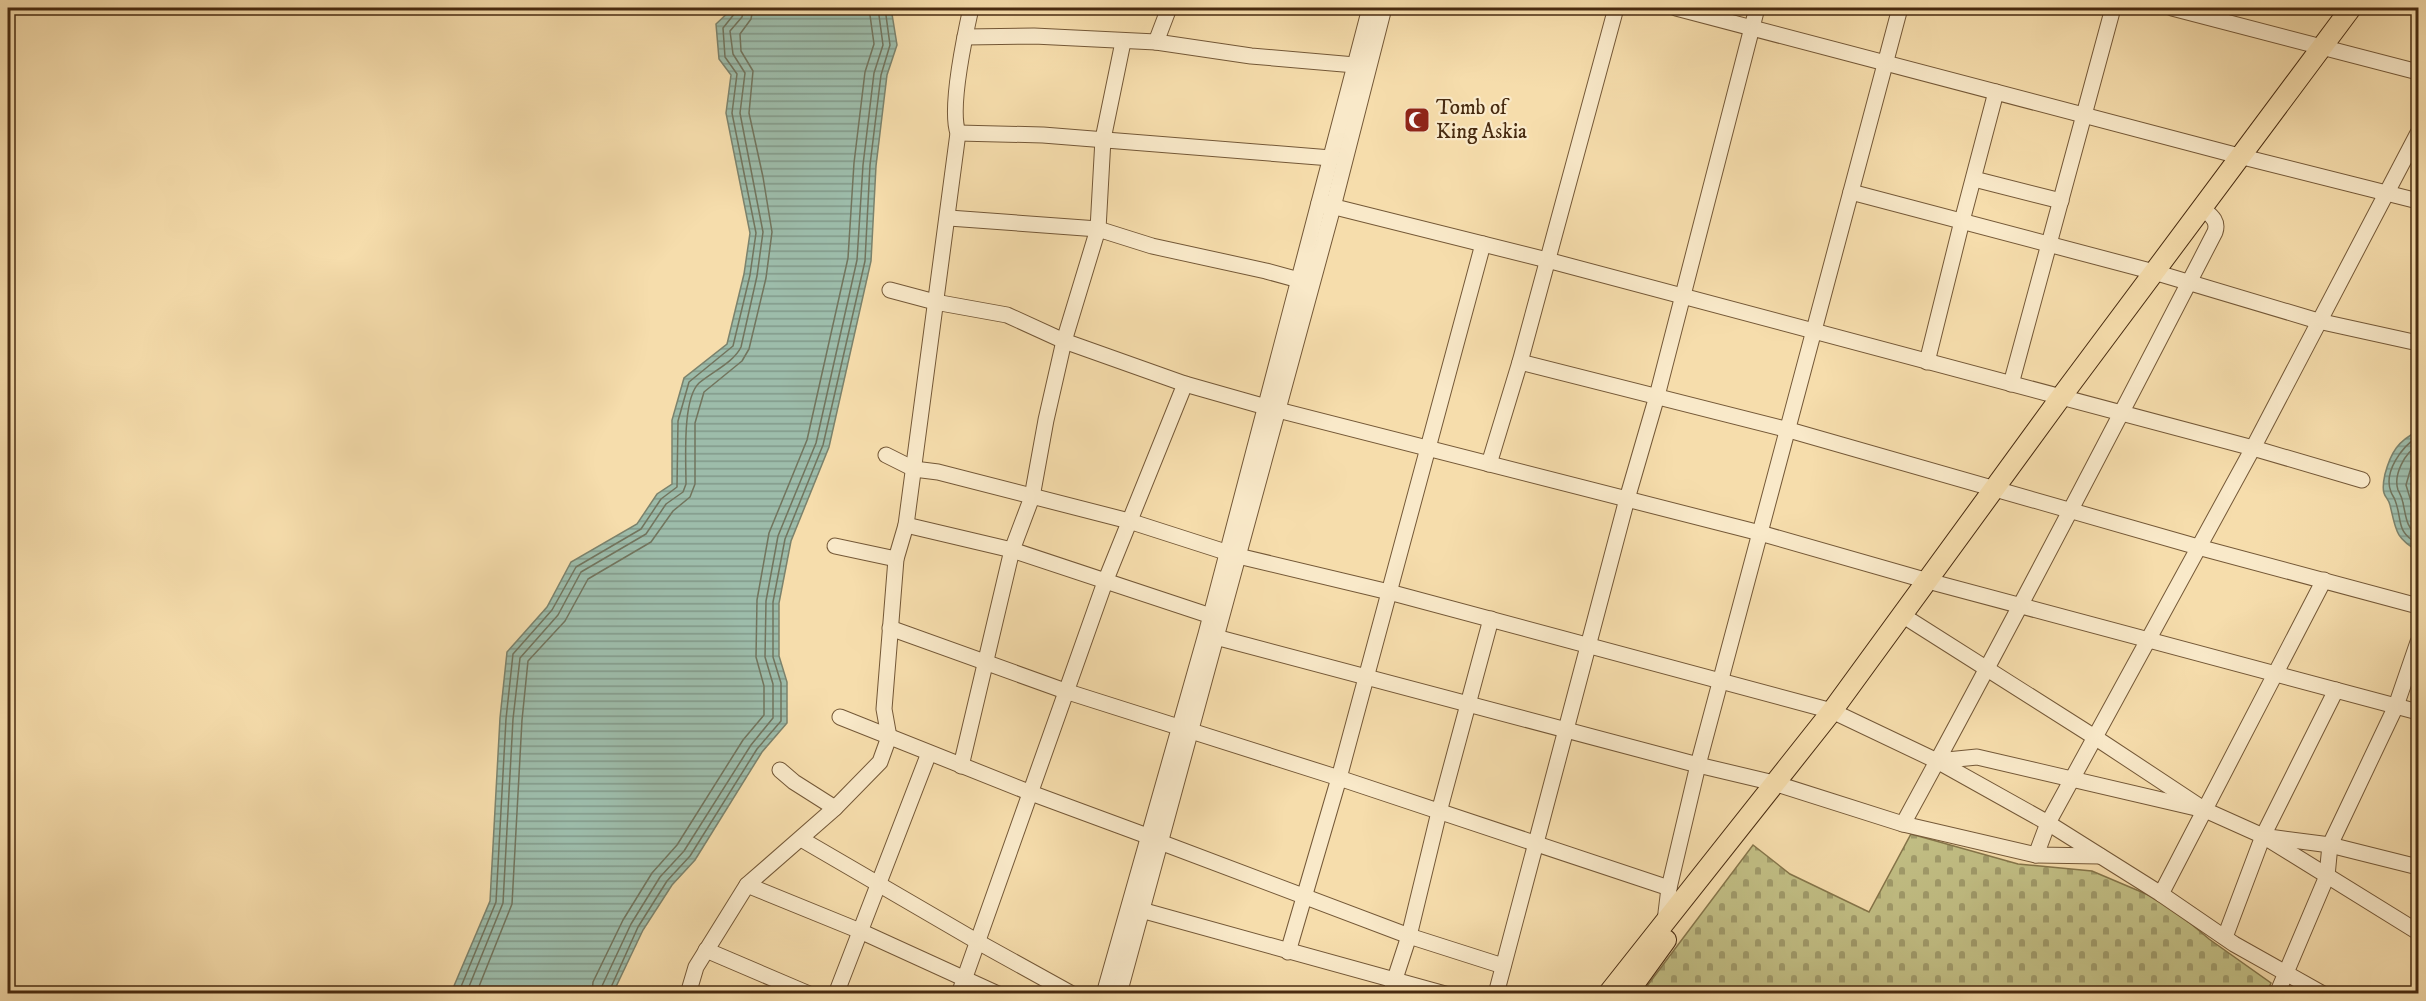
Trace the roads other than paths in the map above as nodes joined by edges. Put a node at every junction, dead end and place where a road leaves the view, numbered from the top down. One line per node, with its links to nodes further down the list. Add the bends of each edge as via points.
1 (971, 8): 13 (street)
2 (1169, 8): 15 (street)
3 (1370, 8): 18 (street)
4 (1384, 8): 32 (street)
5 (1616, 8): 39 (street)
6 (1676, 8): 12 (street)
7 (1757, 8): 12 (street)
8 (1900, 8): 17 (street)
9 (2113, 8): 21 (street)
10 (2172, 8): 16 (street)
11 (2351, 8): 16 (main road)
12 (1752, 28): 17 (street); 44 (street)
13 (964, 37): 14 (street, via 1034,36); 22 (street, via 955,123)
14 (1123, 42): 15 (street); 24 (street)
15 (1156, 42): 18 (street, via 1251,56)
16 (2323, 47): 19 (street); 25 (main road)
17 (1886, 63): 20 (street); 28 (street)
18 (1355, 65): 26 (street)
19 (2418, 72)
20 (1996, 92): 21 (street); 27 (street)
21 (2085, 115): 25 (street); 30 (street)
22 (958, 133): 24 (street); 34 (street)
23 (2418, 133): 29 (street)
24 (1104, 139): 26 (street); 36 (street)
25 (2239, 156): 29 (street); 33 (main road)
26 (1331, 158): 32 (street)
27 (1974, 179): 30 (street); 35 (street)
28 (1851, 192): 35 (street); 47 (street)
29 (2388, 192): 31 (street); 46 (street)
30 (2061, 201): 38 (street)
31 (2418, 201)
32 (1326, 205): 37 (street); 41 (street); 56 (street)
33 (2202, 208): 40 (main road); 42 (street, via 2215,220 2217,229)
34 (949, 218): 36 (street); 45 (street)
35 (1962, 221): 38 (street); 51 (street)
36 (1098, 229): 41 (street, via 1152,246); 48 (street)
37 (1483, 244): 39 (street); 59 (street)
38 (2050, 245): 40 (street); 53 (street)
39 (1547, 260): 44 (street); 50 (street)
40 (2154, 272): 42 (street); 55 (main road)
41 (1299, 280): 56 (street)
42 (2190, 282): 46 (street); 57 (street)
43 (890, 290): 45 (street)
44 (1682, 297): 47 (street); 54 (street)
45 (935, 302): 48 (street, via 1007,315); 63 (street)
46 (2318, 321): 49 (street); 60 (street)
47 (1814, 332): 51 (street); 58 (street)
48 (1064, 341): 52 (street); 66 (street)
49 (2418, 343)
50 (1520, 362): 54 (street); 62 (street)
51 (1927, 362): 53 (street)
52 (1185, 384): 56 (street); 69 (street)
53 (2011, 384): 55 (street)
54 (1657, 396): 58 (street); 67 (street)
55 (2061, 397): 57 (street); 65 (main road)
56 (1271, 408): 59 (street); 75 (street)
57 (2123, 413): 60 (street); 68 (street)
58 (1789, 430): 65 (street); 71 (street)
59 (1428, 447): 62 (street); 80 (street)
60 (2253, 448): 64 (street); 73 (street)
61 (886, 455): 63 (street)
62 (1489, 464): 67 (street)
63 (914, 468): 66 (street); 70 (street)
64 (2362, 480)
65 (1995, 489): 68 (street); 78 (main road)
66 (1032, 497): 69 (street); 74 (street)
67 (1627, 499): 71 (street); 90 (street)
68 (2070, 509): 73 (street); 81 (street)
69 (1129, 521): 75 (street); 79 (street)
70 (906, 525): 74 (street); 76 (street)
71 (1760, 533): 78 (street); 95 (street)
72 (836, 546): 76 (street)
73 (2198, 547): 77 (street); 88 (street)
74 (1012, 550): 79 (street); 91 (street)
75 (1233, 554): 80 (street); 84 (street); 87 (street)
76 (896, 559): 86 (street)
77 (2324, 580): 82 (street); 93 (street)
78 (1928, 581): 81 (street); 83 (main road)
79 (1105, 582): 84 (street); 97 (street)
80 (1389, 591): 85 (street); 94 (street)
81 (2021, 606): 88 (street); 92 (street)
82 (2418, 606)
83 (1902, 615): 92 (street); 100 (main road)
84 (1211, 616): 87 (street)
85 (1491, 619): 90 (street); 98 (street)
86 (890, 628): 91 (street); 105 (street, via 884,709)
87 (1211, 636): 94 (street); 103 (street)
88 (2149, 640): 93 (street); 106 (street)
89 (2418, 642): 99 (street)
90 (1588, 645): 95 (street); 104 (street)
91 (985, 662): 97 (street); 110 (street)
92 (1986, 669): 106 (street); 108 (street)
93 (2276, 674): 96 (street); 117 (street)
94 (1367, 676): 98 (street); 112 (street)
95 (1721, 681): 100 (street); 109 (street)
96 (2336, 690): 99 (street); 121 (street)
97 (1065, 692): 103 (street); 115 (street)
98 (1468, 704): 104 (street); 118 (street)
99 (2396, 706): 101 (street); 125 (street)
100 (1832, 711): 108 (street); 114 (main road)
101 (2418, 712)
102 (840, 717): 105 (street)
103 (1184, 728): 112 (street); 123 (street)
104 (1566, 730): 109 (street); 124 (street)
105 (889, 737): 107 (street); 116 (street, via 880,762)
106 (2096, 738): 113 (street); 117 (street)
107 (929, 753): 110 (street); 131 (street)
108 (1937, 761): 113 (street, via 1977,757); 119 (street); 120 (street)
109 (1698, 765): 114 (street); 132 (street)
110 (961, 766): 115 (street)
111 (780, 770): 116 (street)
112 (1339, 778): 118 (street); 134 (street)
113 (2073, 780): 117 (street); 119 (street)
114 (1774, 783): 120 (street); 136 (main road); 158 (main road, via 1685,916)
115 (1031, 793): 123 (street); 141 (street)
116 (836, 808): 122 (street)
117 (2205, 810): 121 (street); 133 (street)
118 (1439, 812): 124 (street); 139 (street)
119 (2048, 823): 126 (street); 127 (street)
120 (1903, 824): 126 (street)
121 (2263, 836): 125 (street); 129 (street); 140 (street)
122 (801, 838): 130 (street); 131 (street)
123 (1155, 839): 134 (street); 135 (street); 153 (street)
124 (1536, 844): 132 (street); 144 (street)
125 (2330, 845): 128 (street); 129 (street)
126 (2036, 855): 127 (street)
127 (2100, 856): 133 (street)
128 (2418, 867)
129 (2327, 876): 138 (street); 145 (street)
130 (747, 885): 137 (street); 142 (street)
131 (878, 885): 137 (street); 141 (street)
132 (1669, 888): 136 (street)
133 (2161, 894): 140 (street)
134 (1303, 896): 139 (street); 143 (street)
135 (1141, 910): 143 (street); 154 (street)
136 (1665, 921): 157 (main road)
137 (860, 931): 146 (street); 151 (street)
138 (2418, 932)
139 (1409, 936): 144 (street); 147 (street)
140 (2225, 937): 145 (street)
141 (978, 942): 146 (street); 148 (street)
142 (705, 950): 149 (street); 150 (street)
143 (1288, 952): 147 (street)
144 (1503, 966): 156 (street)
145 (2285, 971): 159 (street); 160 (street)
146 (962, 986): 152 (street)
147 (1391, 987): 155 (street)
148 (1063, 991)
149 (688, 993)
150 (810, 993)
151 (836, 993)
152 (998, 993)
153 (1104, 993)
154 (1119, 993)
155 (1445, 993)
156 (1496, 993)
157 (1608, 993)
158 (1627, 993)
159 (2277, 993)
160 (2323, 993)

